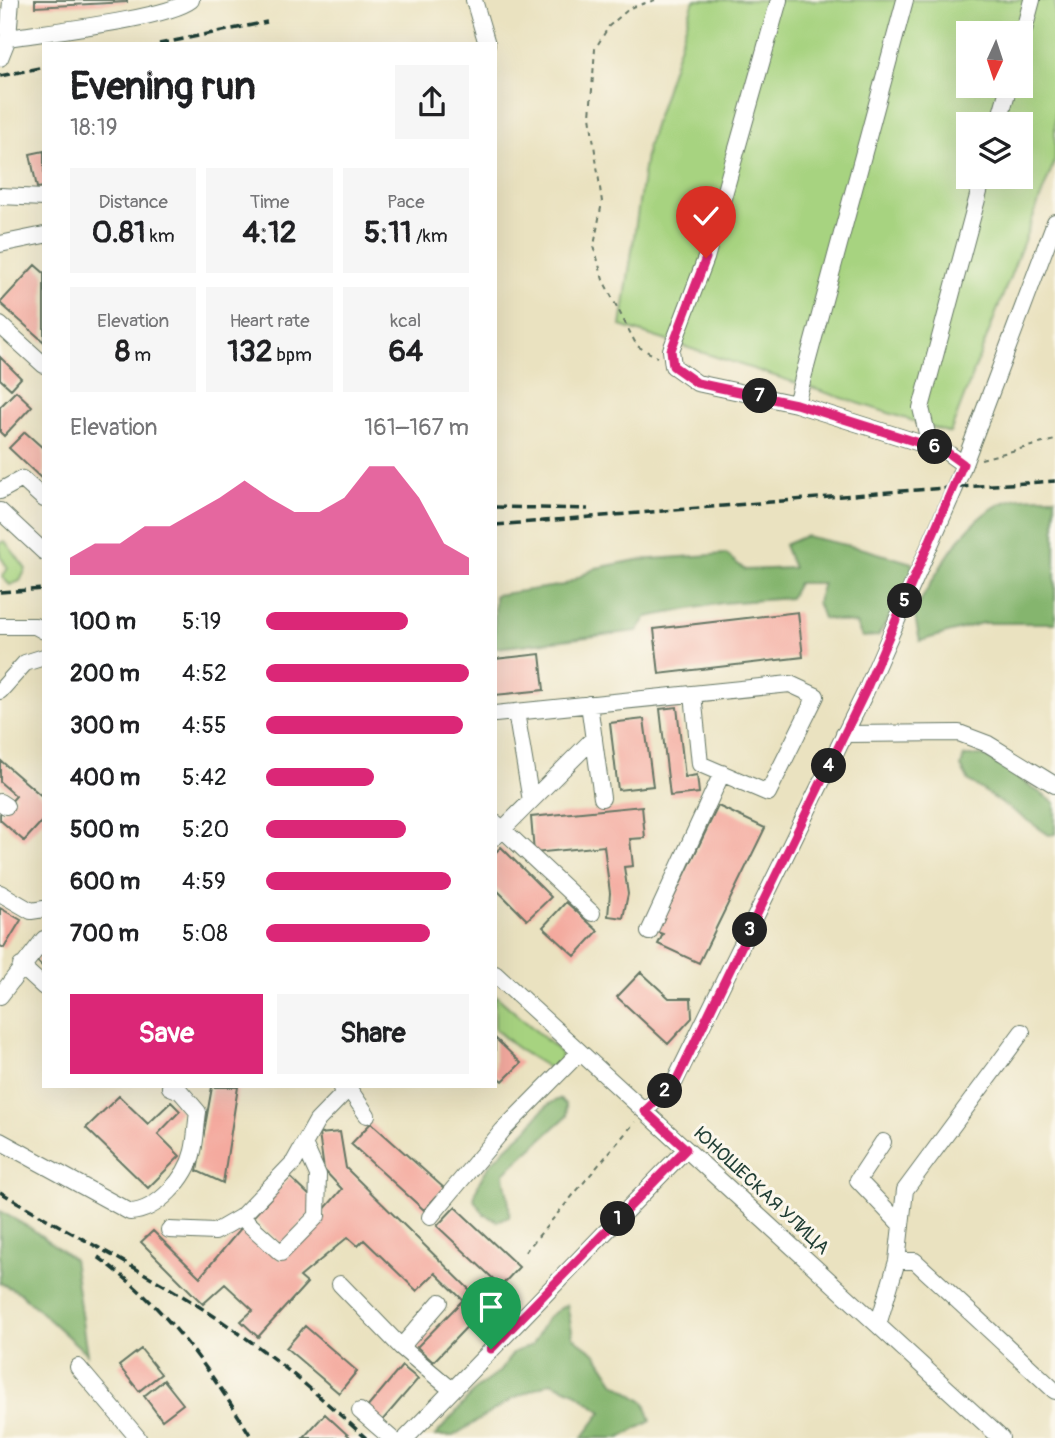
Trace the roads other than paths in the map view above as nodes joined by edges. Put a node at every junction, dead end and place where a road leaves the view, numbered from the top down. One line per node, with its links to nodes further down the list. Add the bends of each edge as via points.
1 (11, 0): 8 (street)
2 (191, 0): 8 (street, via 136,17)
3 (474, 0): 9 (street)
4 (779, 0): 19 (street, via 706,258 671,350 673,366 697,383)
5 (905, 0): 19 (street)
6 (1032, 0): 7 (street)
7 (1026, 21)
8 (8, 38): 10 (street)
9 (485, 42)
10 (0, 58)
11 (980, 189): 20 (street, via 921,408)
12 (0, 196): 13 (street)
13 (42, 198)
14 (1055, 222): 21 (street)
15 (42, 235): 16 (street)
16 (0, 244)
17 (0, 325): 18 (street)
18 (42, 363)
19 (796, 404): 20 (street)
20 (930, 446): 21 (street)
21 (963, 464): 34 (street)
22 (0, 491): 23 (street, via 22,479)
23 (42, 497)
24 (0, 511): 25 (street)
25 (42, 550)
26 (0, 626): 27 (street)
27 (42, 630)
28 (42, 658): 29 (street, via 24,663)
29 (0, 691)
30 (693, 694): 31 (street); 36 (street, via 700,764); 36 (street, via 790,684 817,696 768,793)
31 (589, 704): 32 (street); 35 (street)
32 (516, 712): 33 (street); 39 (street)
33 (497, 714)
34 (845, 734): 37 (street, via 959,733 989,744); 54 (street, via 676,1081)
35 (594, 738): 38 (street); 39 (street)
36 (722, 773): 44 (street)
37 (1055, 785)
38 (602, 798)
39 (531, 801): 40 (street)
40 (498, 830): 43 (street)
41 (0, 893): 42 (street, via 31,911)
42 (42, 909)
43 (592, 913)
44 (649, 932)
45 (42, 941): 46 (street)
46 (22, 966): 48 (street); 49 (street)
47 (497, 976): 51 (street, ЮНОШЕСКАЯ УЛИЦА)
48 (42, 985)
49 (2, 990)
50 (1022, 1032): 62 (street, via 905,1190)
51 (580, 1052): 54 (street, ЮНОШЕСКАЯ УЛИЦА); 61 (street, via 503,1130)
52 (172, 1088): 56 (street, via 198,1112 193,1152 187,1167 157,1204 143,1212 130,1212)
53 (345, 1088): 55 (street); 58 (street)
54 (645, 1111): 59 (street, ЮНОШЕСКАЯ УЛИЦА)
55 (368, 1115)
56 (0, 1141)
57 (883, 1142): 62 (street, via 858,1180)
58 (304, 1144): 60 (street, via 294,1162); 60 (street, via 318,1175 317,1216 281,1253)
59 (686, 1149): 67 (street, ЮНОШЕСКАЯ УЛИЦА); 70 (street)
60 (241, 1217): 63 (street, via 215,1232)
61 (430, 1217)
62 (901, 1225): 64 (street)
63 (169, 1230)
64 (897, 1261): 67 (street); 71 (street, via 915,1261)
65 (340, 1284): 68 (street)
66 (440, 1302): 68 (street)
67 (878, 1325): 76 (street, ЮНОШЕСКАЯ УЛИЦА)
68 (401, 1346): 70 (street)
69 (78, 1367): 73 (street)
70 (452, 1390): 75 (street)
71 (1055, 1391)
72 (360, 1411): 74 (street)
73 (138, 1438)
74 (391, 1438)
75 (406, 1438)
76 (1001, 1438)

